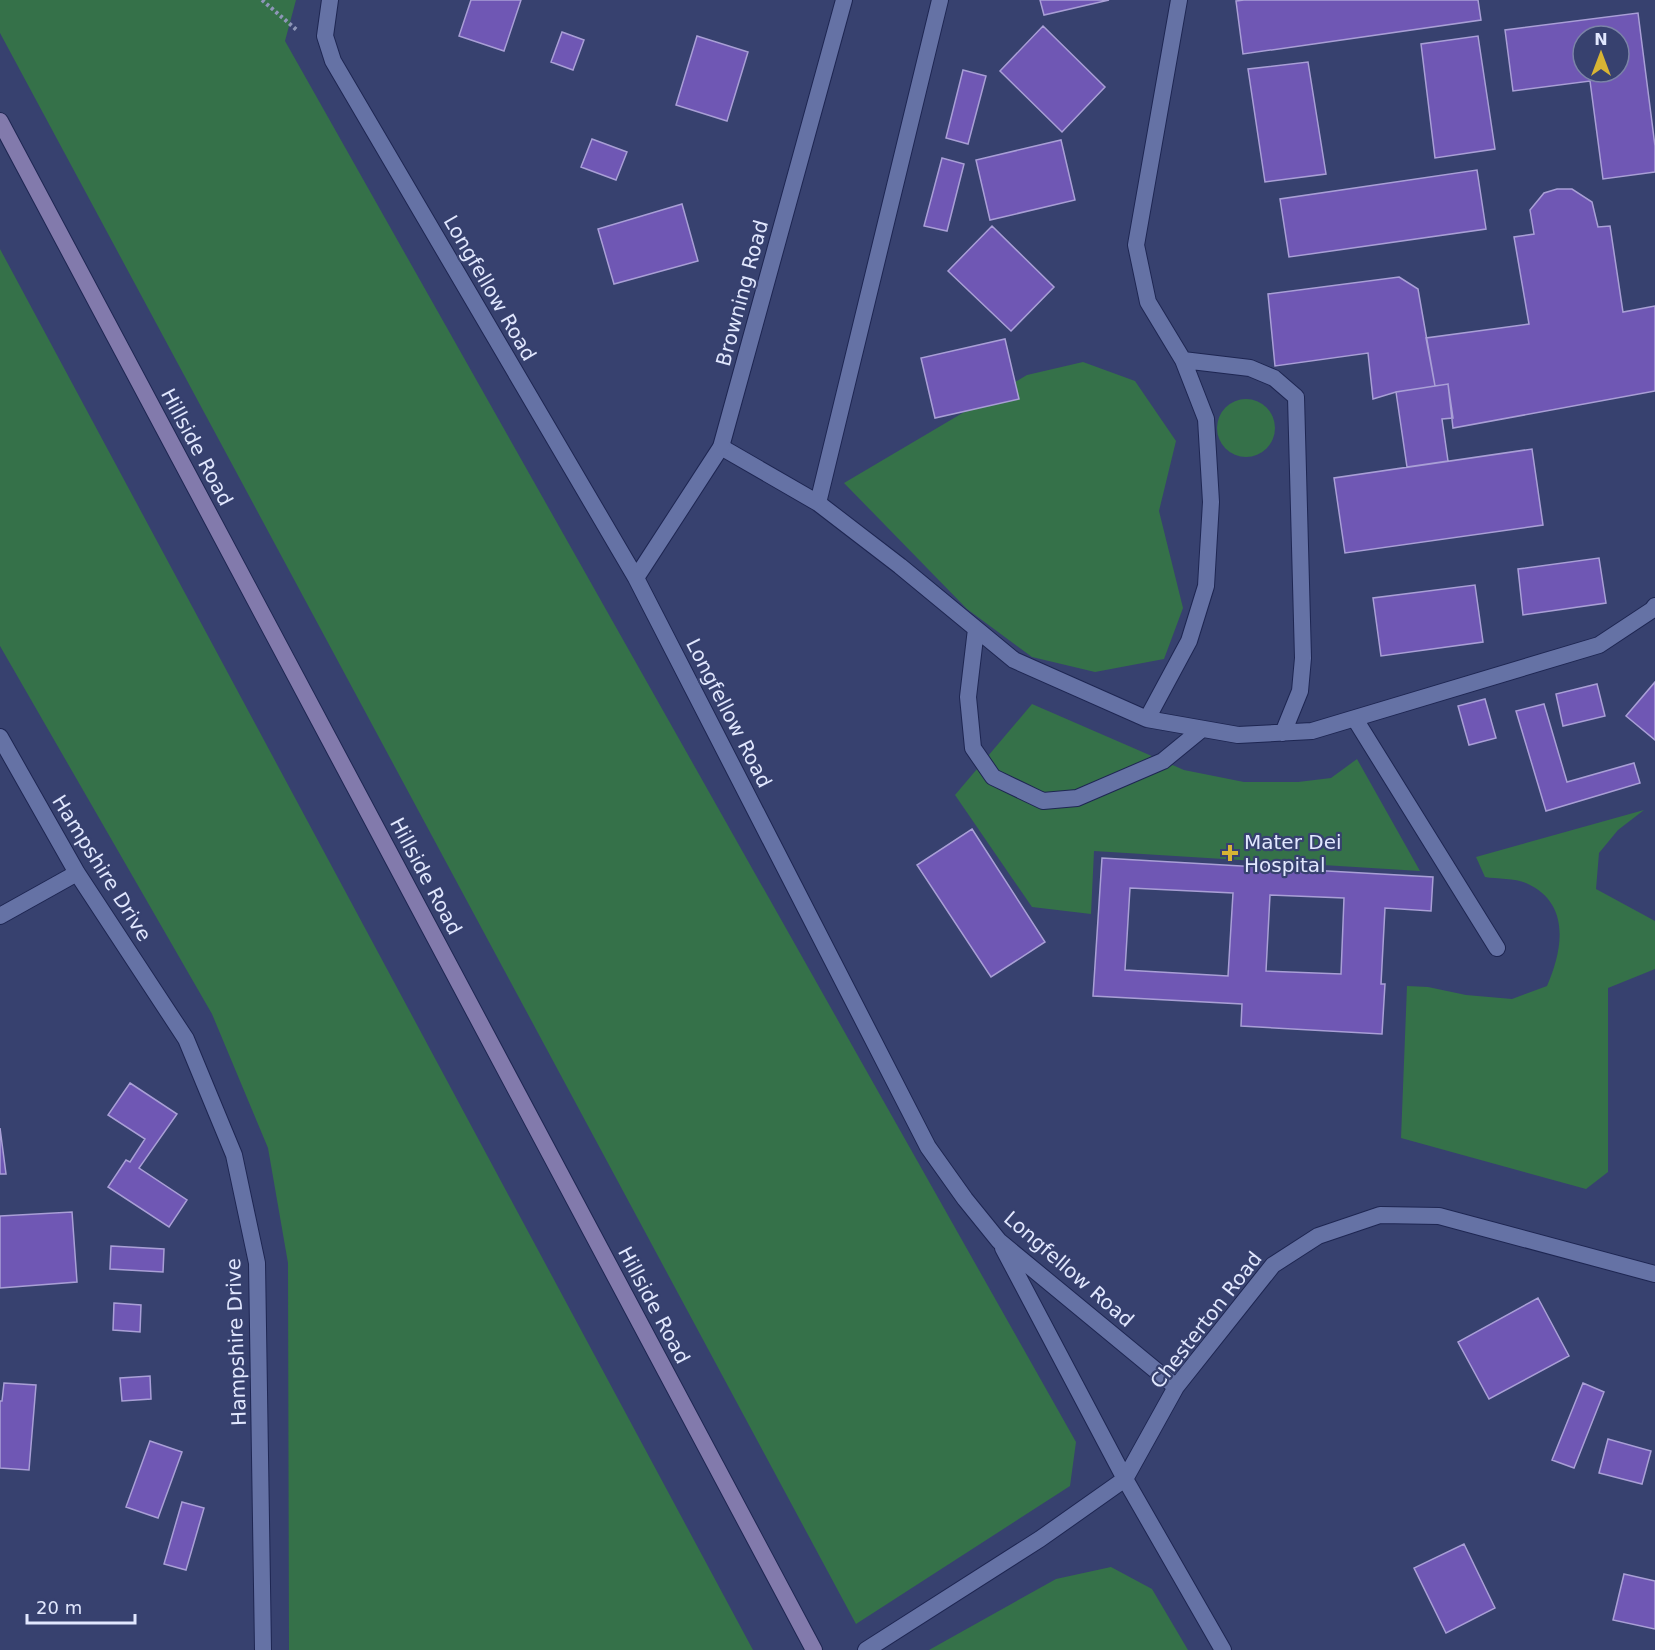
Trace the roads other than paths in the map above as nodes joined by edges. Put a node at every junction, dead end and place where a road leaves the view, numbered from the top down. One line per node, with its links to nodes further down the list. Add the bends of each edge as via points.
1 (330, 0): 9 (street, Longfellow Road, via 325,36 333,61)
2 (844, 0): 7 (street, Browning Road)
3 (940, 0): 8 (street)
4 (1179, 0): 6 (street, via 1136,245 1148,302)
5 (0, 121): 25 (main road, Hillside Road)
6 (1183, 360): 12 (street, via 1206,419 1211,502 1206,586 1189,641); 15 (street, via 1250,368 1274,378 1296,397 1304,658 1300,691)
7 (721, 447): 8 (street); 9 (street, Browning Road)
8 (818, 503): 11 (street)
9 (636, 578): 20 (street, Longfellow Road, via 928,1147)
10 (1655, 606): 13 (street, via 1599,645)
11 (976, 629): 12 (street, via 1014,660); 14 (street, via 968,697 973,748 993,777 1043,801 1077,798 1163,761)
12 (1147, 719): 14 (street)
13 (1355, 719): 15 (street, via 1312,731); 19 (street)
14 (1202, 729): 15 (street, via 1238,735)
15 (1283, 733)
16 (0, 737): 17 (street, Hampshire Drive)
17 (77, 873): 18 (street); 24 (street, Hampshire Drive, via 186,1039 234,1155 257,1263)
18 (0, 916)
19 (1497, 948)
20 (999, 1241): 22 (street, Longfellow Road); 23 (street)
21 (1655, 1274): 22 (street, Chesterton Road, via 1439,1216 1380,1215 1318,1236 1273,1264)
22 (1176, 1387): 23 (street, Chesterton Road)
23 (1125, 1479): 26 (street, Chesterton Road, via 1040,1539); 27 (street)
24 (263, 1650)
25 (814, 1650)
26 (866, 1650)
27 (1223, 1650)

